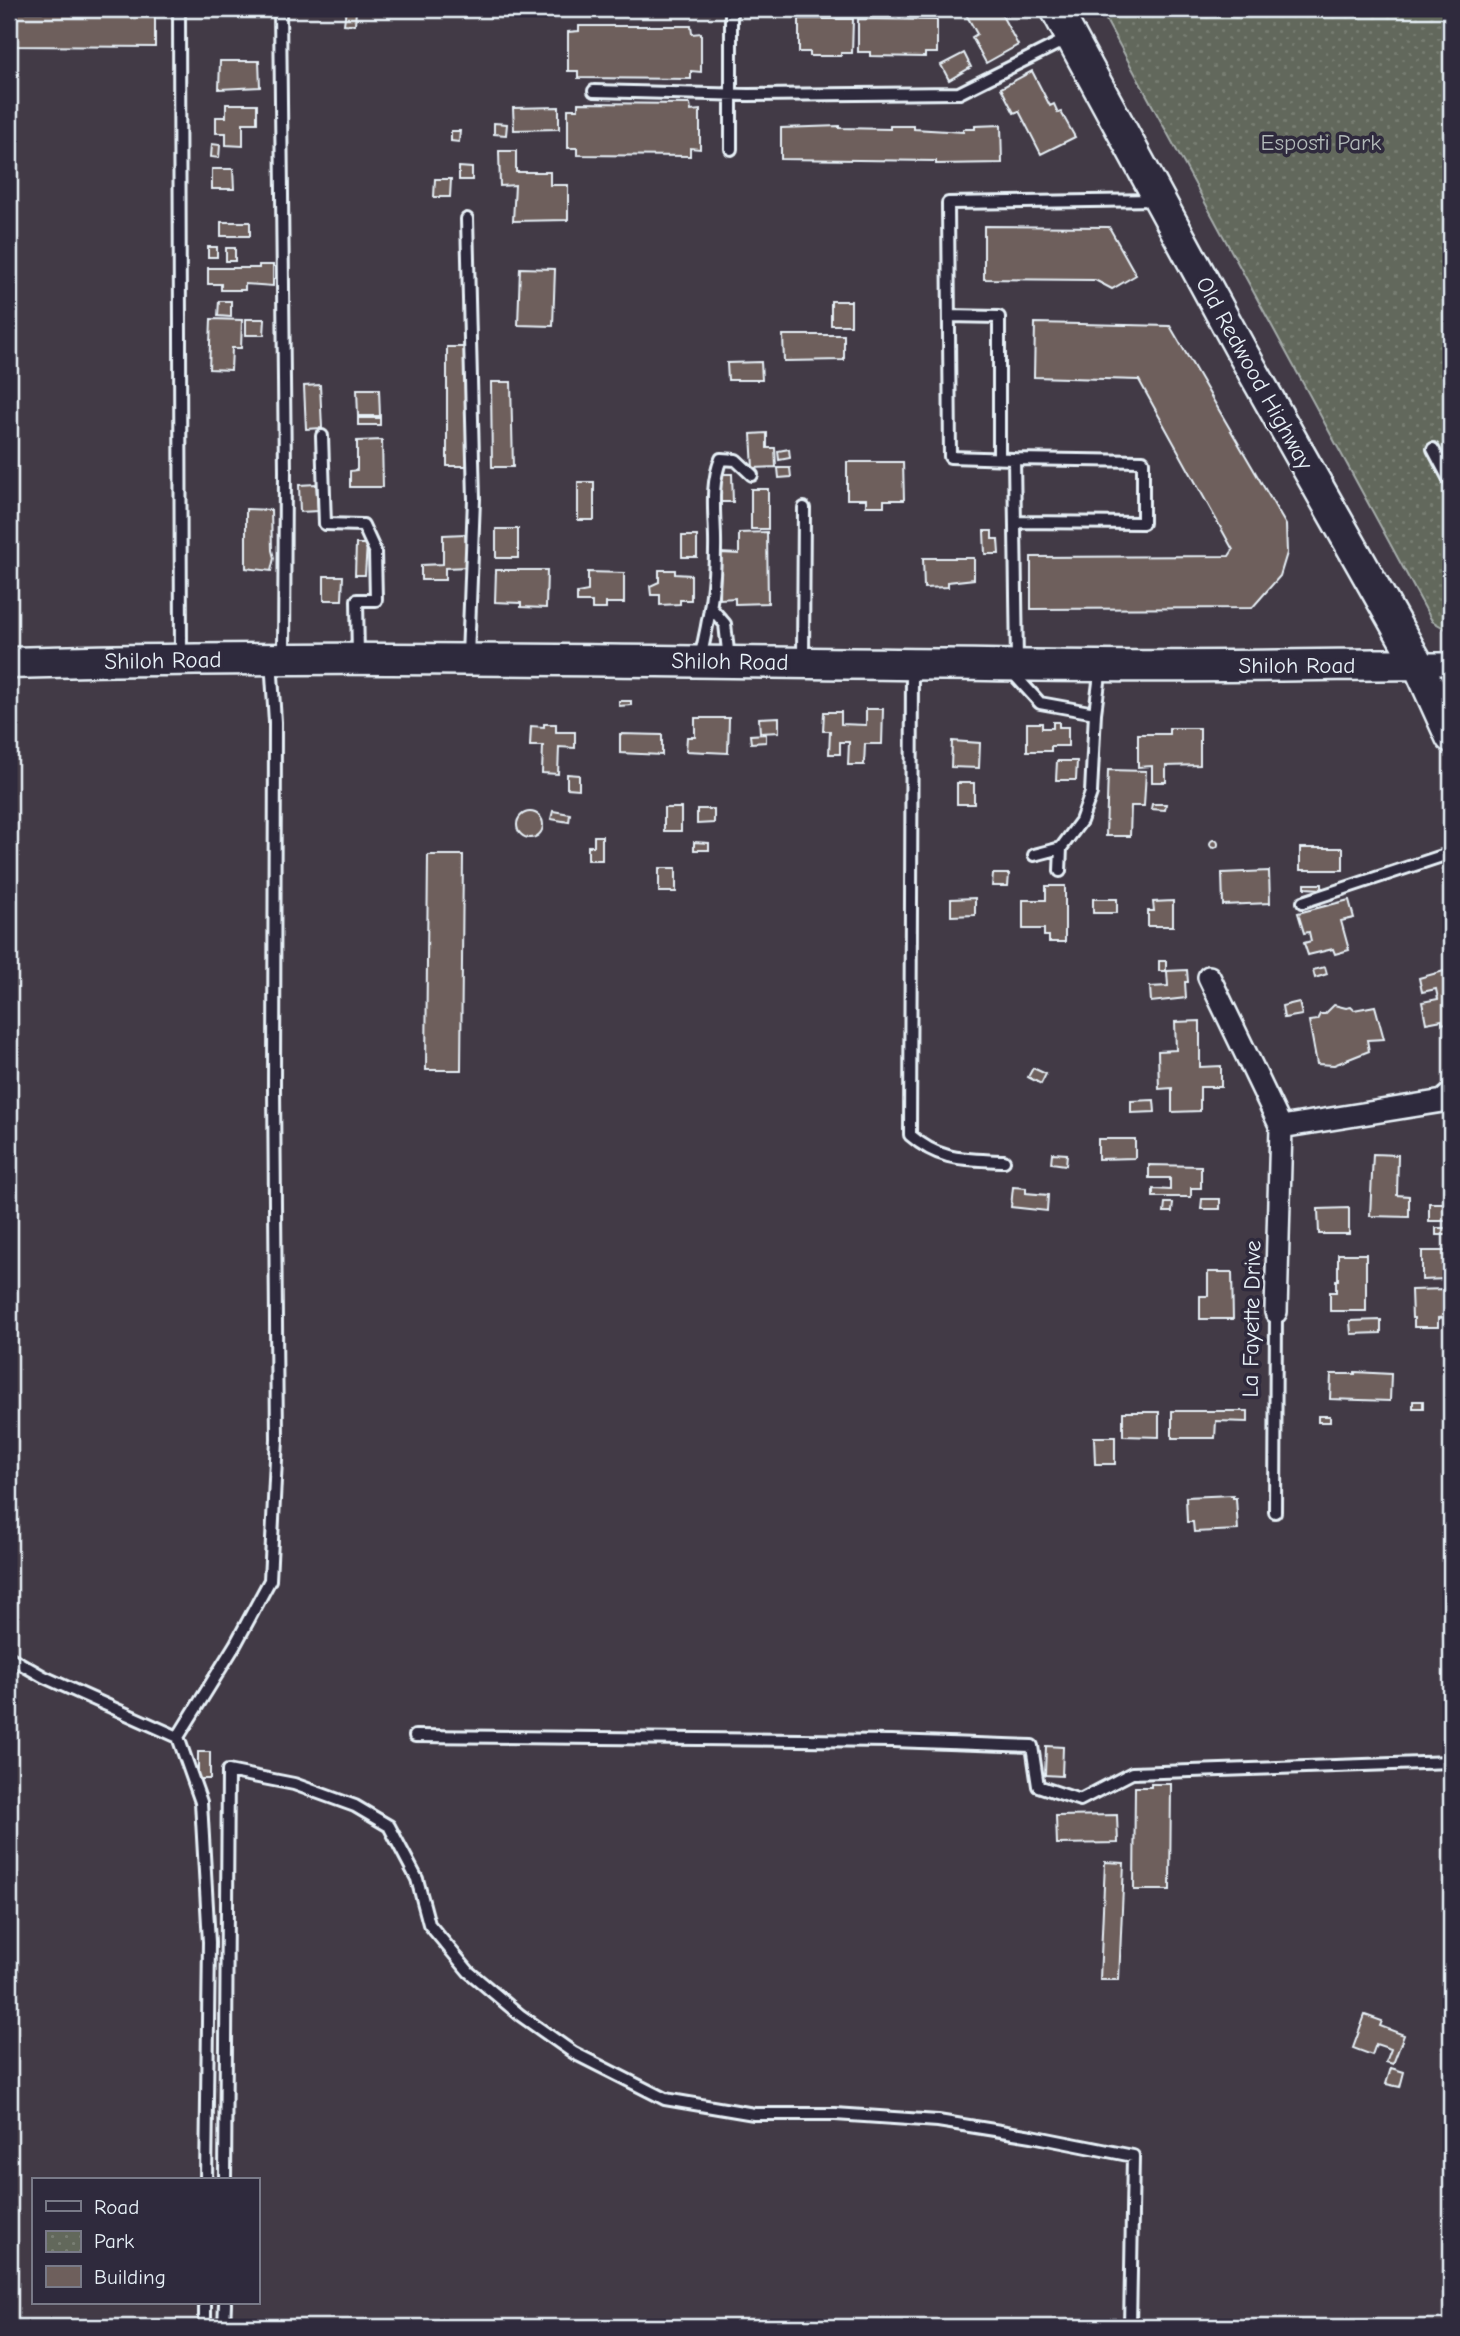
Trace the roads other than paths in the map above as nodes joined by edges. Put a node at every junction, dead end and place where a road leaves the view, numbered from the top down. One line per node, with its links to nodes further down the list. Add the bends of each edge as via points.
1 (179, 9): 21 (lane)
2 (280, 9): 22 (lane, via 285,471)
3 (732, 9): 7 (lane)
4 (1056, 9): 5 (main road, Old Redwood Highway)
5 (1071, 37): 7 (lane, via 959,93); 9 (main road, Old Redwood Highway)
6 (594, 91): 7 (lane)
7 (730, 95): 8 (lane)
8 (732, 149)
9 (1160, 200): 11 (lane, via 948,203); 30 (main road, Old Redwood Highway)
10 (467, 219): 24 (lane, via 474,499)
11 (949, 316): 14 (lane, via 950,457); 14 (lane, via 999,317)
12 (322, 436): 23 (lane, via 325,524 363,525 375,551 376,600 357,600)
13 (1433, 449): 17 (lane)
14 (999, 458): 15 (lane)
15 (1014, 459): 19 (lane); 19 (lane, via 1143,461 1143,523)
16 (752, 475): 20 (lane, via 736,460 721,459 714,477)
17 (1451, 483)
18 (804, 508): 28 (lane)
19 (1015, 522): 32 (lane)
20 (712, 609): 25 (lane); 26 (lane, via 725,624)
21 (181, 658): 22 (main road, Shiloh Road); 27 (main road, Shiloh Road)
22 (278, 659): 23 (main road, Shiloh Road); 49 (lane, via 277,1439 270,1580)
23 (358, 659): 24 (main road, Shiloh Road)
24 (467, 660): 25 (main road, Shiloh Road)
25 (699, 660): 26 (main road, Shiloh Road)
26 (729, 660): 28 (main road, Shiloh Road)
27 (9, 663)
28 (803, 663): 29 (main road, Shiloh Road)
29 (912, 664): 32 (main road, Shiloh Road); 44 (lane, via 910,1135 925,1149 950,1158)
30 (1418, 664): 31 (street, Shiloh Road); 33 (main road, Shiloh Road); 35 (main road, Old Redwood Highway)
31 (1451, 664)
32 (1012, 665): 33 (main road, Shiloh Road); 34 (lane, via 1040,703)
33 (1101, 666): 34 (lane)
34 (1095, 713): 36 (lane, via 1091,793 1081,821)
35 (1451, 737)
36 (1061, 848): 38 (lane); 39 (lane)
37 (1451, 853): 40 (lane)
38 (1034, 855)
39 (1060, 871)
40 (1303, 902)
41 (1209, 977): 43 (street, La Fayette Drive)
42 (1451, 1094): 43 (street, via 1443,1101)
43 (1281, 1127): 45 (street, La Fayette Drive)
44 (1004, 1161)
45 (1276, 1312): 46 (lane, La Fayette Drive)
46 (1275, 1512)
47 (9, 1657): 49 (lane)
48 (415, 1736): 50 (lane, via 1032,1746 1038,1786 1080,1800 1132,1773)
49 (178, 1737): 51 (lane, via 201,1802 209,1942)
50 (1451, 1762)
51 (206, 2178)
52 (225, 2178): 57 (lane, via 228,1771 294,1784 355,1806 389,1826 417,1880 429,1924 469,1972 575,2053 665,2099 754,2114 938,2121 1133,2157)
53 (205, 2304): 55 (lane)
54 (225, 2304): 56 (lane)
55 (205, 2327)
56 (224, 2327)
57 (1130, 2327)

